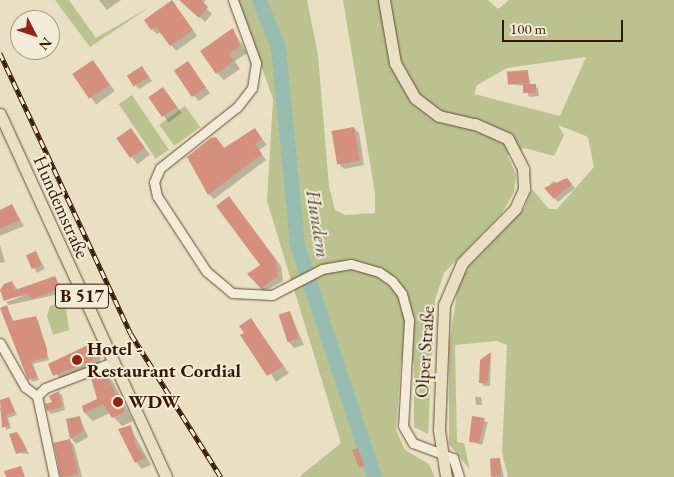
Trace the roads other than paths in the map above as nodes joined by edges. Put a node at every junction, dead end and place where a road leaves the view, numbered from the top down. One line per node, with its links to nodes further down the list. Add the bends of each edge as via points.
1 (233, 0): 7 (street, via 256,63 252,88 237,107 160,168 155,190 206,271 223,288 258,297 288,288 337,265 351,264 380,272 402,294 410,336 404,426 413,443)
2 (384, 0): 7 (main road, Olper Straße, via 395,63 415,98 439,116 475,124 508,139 523,168 524,189 516,209 465,259 449,287 442,324)
3 (0, 114): 5 (main road, Hundemstraße / B 517)
4 (0, 343): 6 (street, via 25,387)
5 (112, 362): 6 (street, via 45,388); 9 (main road, Hundemstraße / B 517)
6 (37, 396): 8 (street)
7 (441, 452): 10 (main road, Olper Straße); 11 (street, via 453,458)
8 (54, 477)
9 (166, 477)
10 (446, 477)
11 (459, 477)

